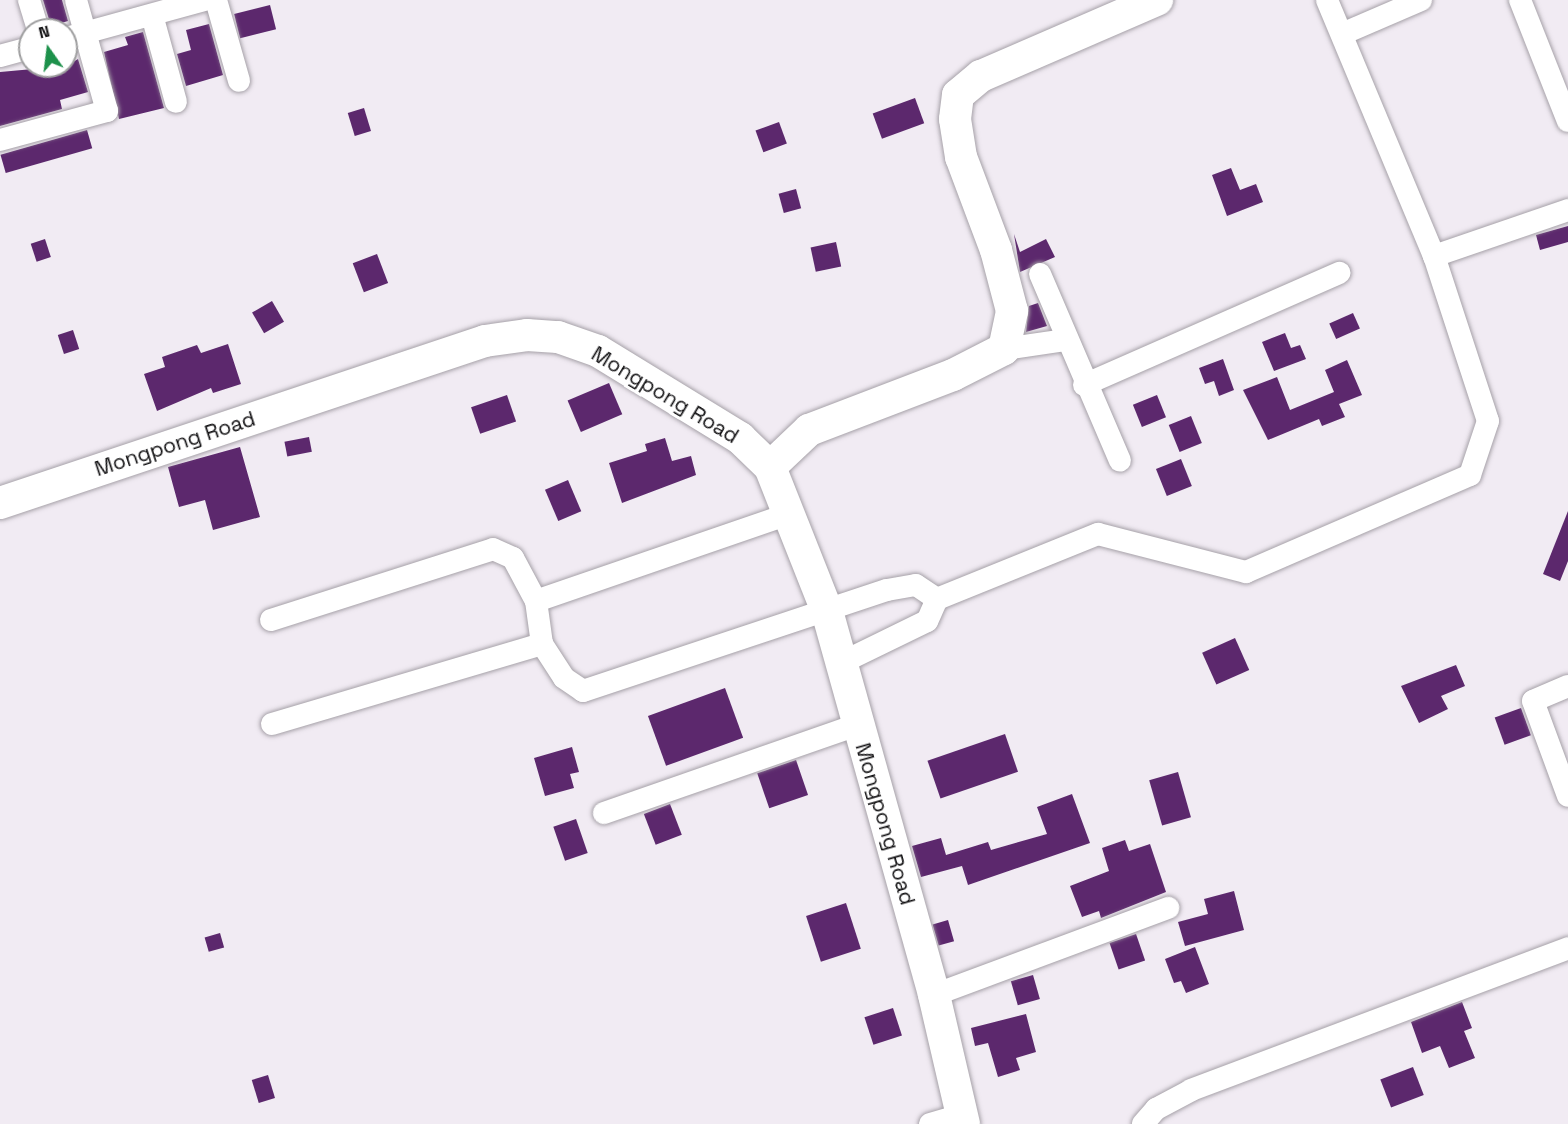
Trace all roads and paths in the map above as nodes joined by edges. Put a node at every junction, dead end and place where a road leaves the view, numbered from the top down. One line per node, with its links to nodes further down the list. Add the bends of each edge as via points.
1 (29, 0): 10 (street)
2 (76, 0): 11 (street)
3 (204, 0): 9 (street)
4 (216, 0): 17 (street)
5 (1157, 0): 26 (main road, via 981,76 958,95 955,119 961,157 996,250 1012,311)
6 (1327, 0): 12 (street)
7 (1421, 0): 12 (street)
8 (1520, 0): 19 (street)
9 (152, 15): 13 (street); 18 (street)
10 (34, 18)
11 (76, 18)
12 (1342, 34): 22 (street)
13 (78, 35)
14 (78, 41): 20 (street, via 107,111)
15 (18, 51): 16 (street)
16 (0, 56)
17 (239, 81)
18 (176, 102)
19 (1568, 121)
20 (0, 140)
21 (1568, 210): 22 (street)
22 (1434, 256): 32 (street, via 1488,421 1470,475 1246,572 1098,534)
23 (1339, 273): 27 (street)
24 (1040, 274): 25 (street)
25 (1066, 340): 26 (street); 27 (street)
26 (1004, 349): 29 (main road, via 953,375 809,430)
27 (1084, 385): 28 (street)
28 (1120, 461)
29 (770, 467): 30 (main road, Mongpong Road, via 740,438 598,351 558,337 527,335 485,341); 31 (main road, Mongpong Road)
30 (0, 503)
31 (788, 514): 33 (street); 34 (main road, Mongpong Road)
32 (937, 599): 34 (street, via 916,585); 37 (street, via 927,621)
33 (536, 601): 35 (street, via 513,558 493,549); 36 (street)
34 (827, 611): 36 (street, via 583,691 564,678); 37 (main road, Mongpong Road)
35 (271, 620)
36 (542, 644): 39 (street)
37 (841, 663): 40 (main road, Mongpong Road)
38 (1568, 686): 41 (street, via 1533,700)
39 (272, 724)
40 (857, 725): 42 (street); 45 (main road, Mongpong Road)
41 (1568, 796)
42 (604, 813)
43 (1168, 908): 45 (street)
44 (1568, 948): 48 (street, via 1191,1090 1156,1109)
45 (934, 995): 46 (main road, Mongpong Road)
46 (962, 1120): 47 (street)
47 (930, 1124)
48 (1143, 1124)

